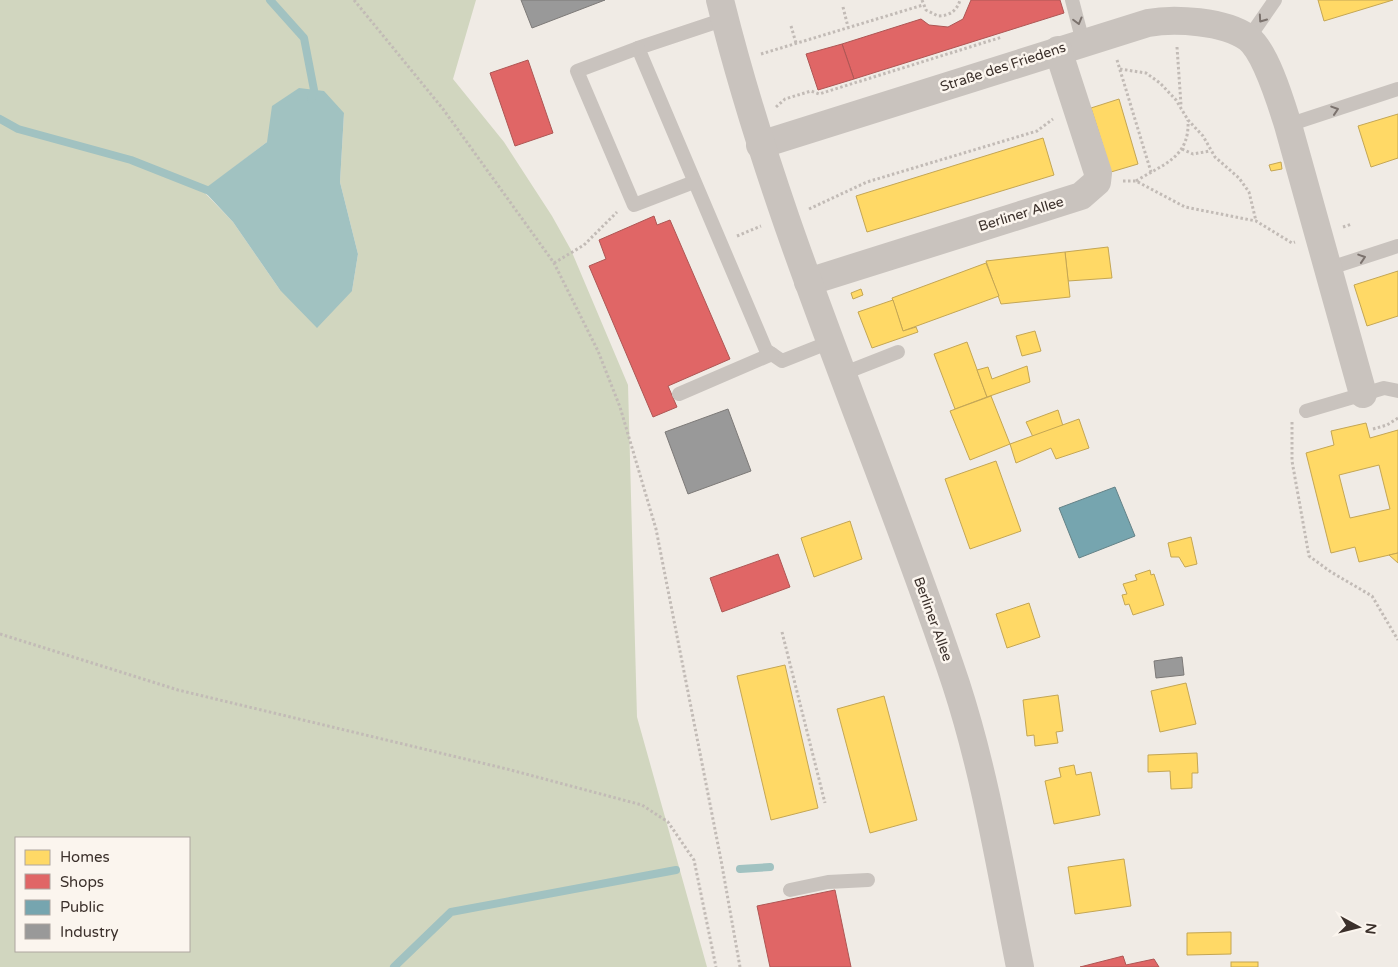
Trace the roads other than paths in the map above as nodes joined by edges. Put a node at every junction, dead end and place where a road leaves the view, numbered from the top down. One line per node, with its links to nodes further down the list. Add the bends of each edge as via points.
1 (1072, 0): 5 (lane, one-way to 5)
2 (1275, 0): 4 (lane, one-way to 4)
3 (723, 10): 6 (lane); 9 (street, Berliner Allee)
4 (1248, 39): 5 (street, Straße des Friedens, via 1209,25 1175,20 1148,23); 8 (street, via 1274,83)
5 (1071, 46): 9 (street, Straße des Friedens); 13 (street, Berliner Allee, via 1075,103 1098,173 1097,182 1081,196)
6 (638, 48): 10 (lane); 10 (lane, via 577,72 634,205)
7 (1398, 90): 8 (lane, one-way to 7)
8 (1288, 125): 12 (street)
9 (760, 145): 13 (street, Berliner Allee)
10 (694, 182): 16 (lane, via 766,350)
11 (1398, 246): 12 (lane, one-way to 11)
12 (1327, 269): 20 (street)
13 (808, 282): 14 (street, Berliner Allee)
14 (830, 342): 16 (lane, via 782,361); 17 (street, Berliner Allee)
15 (898, 352): 17 (lane)
16 (772, 354): 19 (lane)
17 (842, 374): 24 (street, Berliner Allee, via 965,713 981,774)
18 (1398, 391): 20 (lane, via 1384,388)
19 (679, 394)
20 (1363, 394): 21 (lane)
21 (1306, 411)
22 (868, 880): 23 (lane, via 828,882)
23 (790, 890)
24 (1020, 967)

